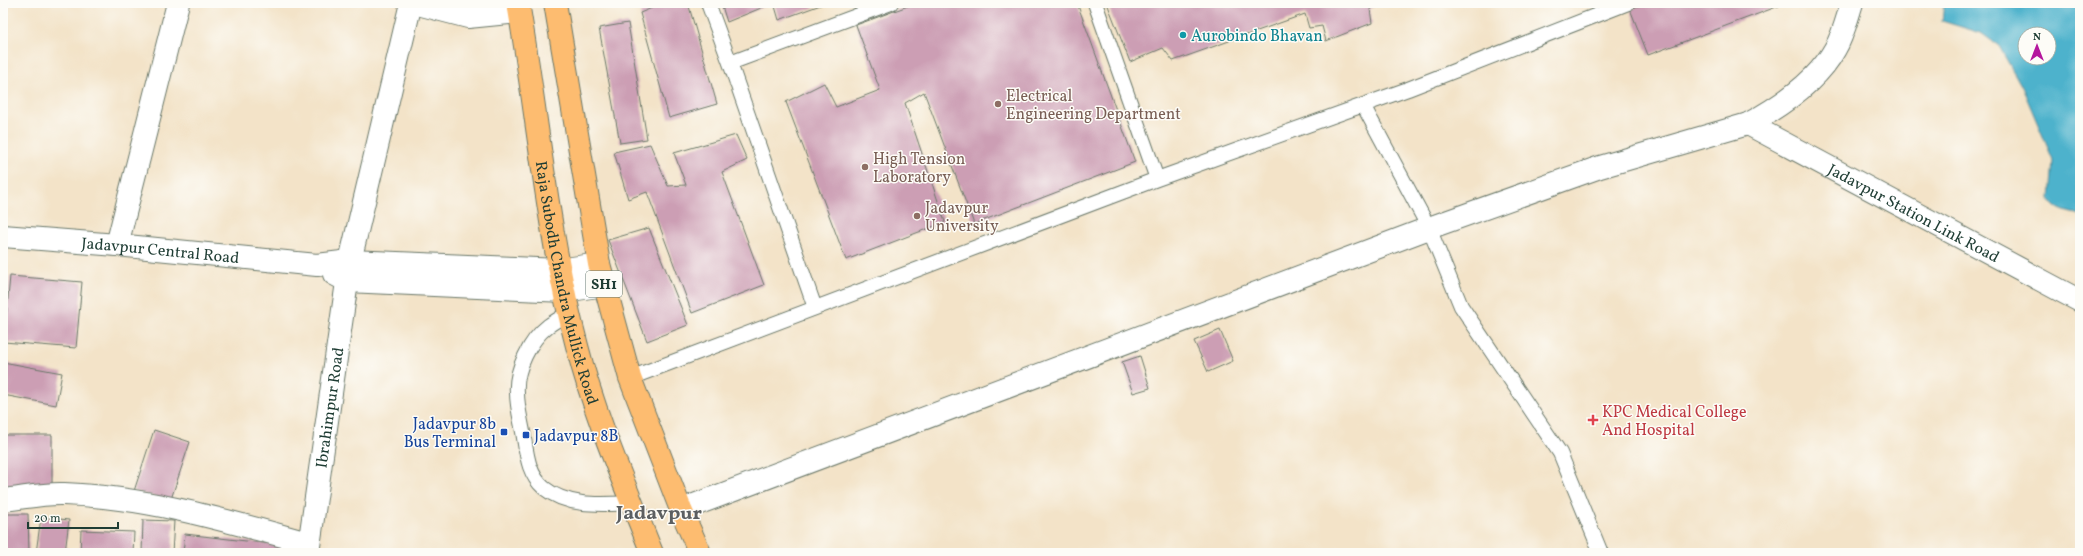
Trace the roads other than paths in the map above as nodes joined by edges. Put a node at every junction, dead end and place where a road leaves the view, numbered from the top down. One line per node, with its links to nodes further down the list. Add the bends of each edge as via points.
1 (178, 3): 17 (street)
2 (411, 3): 19 (street, Ibrahimpur Road)
3 (414, 3): 10 (street, via 468,17)
4 (555, 3): 20 (main road, Raja Subodh Chandra Mullick Road / SH1)
5 (708, 3): 11 (lane)
6 (891, 3): 11 (lane)
7 (1095, 3): 14 (lane)
8 (1628, 3): 12 (lane)
9 (1852, 3): 13 (street, via 1836,48 1818,74 1770,112)
10 (518, 8): 18 (main road, Raja Subodh Chandra Mullick Road / SH1)
11 (730, 63): 23 (lane)
12 (1363, 105): 14 (lane); 15 (lane)
13 (1748, 124): 15 (street, via 1600,167); 22 (street, Jadavpur Station Link Road)
14 (1157, 179): 23 (lane)
15 (1429, 228): 28 (street); 32 (lane, via 1461,306 1560,454)
16 (3, 236): 17 (street, Jadavpur Central Road)
17 (117, 245): 19 (street, Jadavpur Central Road, via 317,265)
18 (559, 270): 19 (street, Jadavpur Central Road); 20 (street, Jadavpur Central Road); 21 (main road, Raja Subodh Chandra Mullick Road / SH1)
19 (349, 271): 21 (street, Jadavpur Central Road); 29 (street, Ibrahimpur Road)
20 (602, 274): 21 (street, Jadavpur Central Road); 25 (main road, Raja Subodh Chandra Mullick Road / SH1)
21 (564, 291): 24 (main road, Raja Subodh Chandra Mullick Road / SH1)
22 (2080, 301)
23 (815, 308): 25 (lane)
24 (569, 313): 27 (main road, Raja Subodh Chandra Mullick Road / SH1, via 601,426); 27 (lane, via 547,327 535,340 518,376 516,393 528,463 535,479 559,497 578,503)
25 (630, 378): 28 (main road, Raja Subodh Chandra Mullick Road / SH1)
26 (3, 500): 29 (street, via 62,494 125,499 203,514)
27 (632, 503): 30 (main road, Raja Subodh Chandra Mullick Road / SH1)
28 (681, 510): 31 (main road, Raja Subodh Chandra Mullick Road / SH1)
29 (308, 548)
30 (652, 553)
31 (700, 553)
32 (1601, 553)

